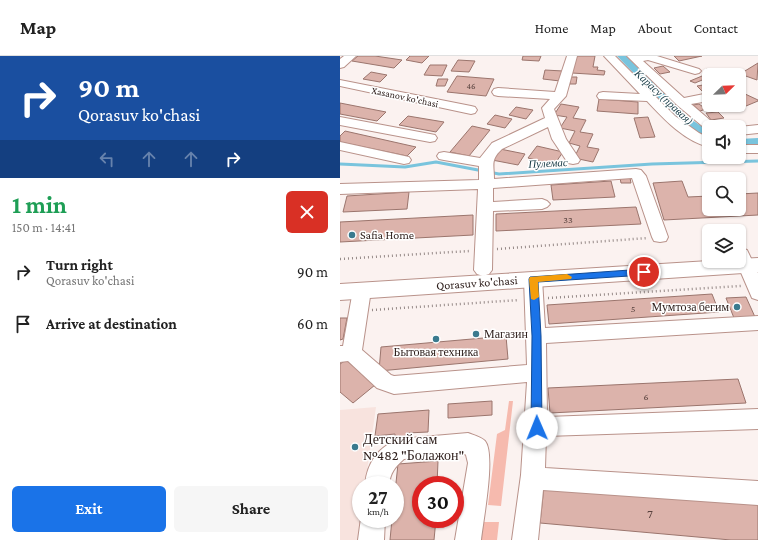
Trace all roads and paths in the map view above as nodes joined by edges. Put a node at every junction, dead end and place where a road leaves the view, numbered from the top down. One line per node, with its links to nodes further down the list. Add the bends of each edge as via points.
1 (351, 56): 5 (street)
2 (572, 56): 9 (street)
3 (609, 56): 11 (street)
4 (633, 57): 6 (street, via 649,58); 13 (street)
5 (340, 65)
6 (695, 71)
7 (340, 83): 14 (street, Xasanov ko'chasi)
8 (498, 92): 9 (street)
9 (560, 96): 15 (street, via 548,108)
10 (603, 96): 11 (street)
11 (651, 98): 21 (street, via 680,126)
12 (702, 98): 13 (street)
13 (681, 102): 16 (street)
14 (471, 110)
15 (552, 120): 27 (street, via 559,139); 28 (street, via 497,146 485,158)
16 (702, 121)
17 (342, 123): 20 (street)
18 (758, 129): 19 (street)
19 (746, 130)
20 (430, 138)
21 (702, 140)
22 (340, 146): 26 (street)
23 (746, 149): 24 (street)
24 (758, 149)
25 (444, 156): 28 (street)
26 (404, 160)
27 (573, 160)
28 (486, 172): 29 (street); 31 (street); 32 (street, via 636,173)
29 (340, 189)
30 (542, 204): 31 (street)
31 (485, 207): 36 (street)
32 (660, 237): 36 (path)
33 (702, 256): 36 (main road, Qorasuv ko'chasi)
34 (748, 258): 38 (main road, Qorasuv ko'chasi); 41 (street)
35 (340, 259): 36 (path)
36 (484, 260): 37 (main road, Qorasuv ko'chasi)
37 (340, 279)
38 (533, 279): 39 (main road, Qorasuv ko'chasi); 43 (street)
39 (362, 290): 40 (main road, Qorasuv ko'chasi); 44 (street)
40 (340, 292)
41 (758, 293)
42 (758, 323): 43 (street)
43 (536, 336): 45 (street)
44 (346, 354): 45 (street, via 384,382 394,385)
45 (536, 373): 47 (street)
46 (758, 419): 47 (street)
47 (537, 428): 49 (street)
48 (378, 476): 53 (street, via 388,458 399,449 468,443 476,449 479,463)
49 (532, 478): 50 (street); 54 (street)
50 (758, 493)
51 (372, 528): 52 (street)
52 (371, 540)
53 (468, 540)
54 (525, 540)

